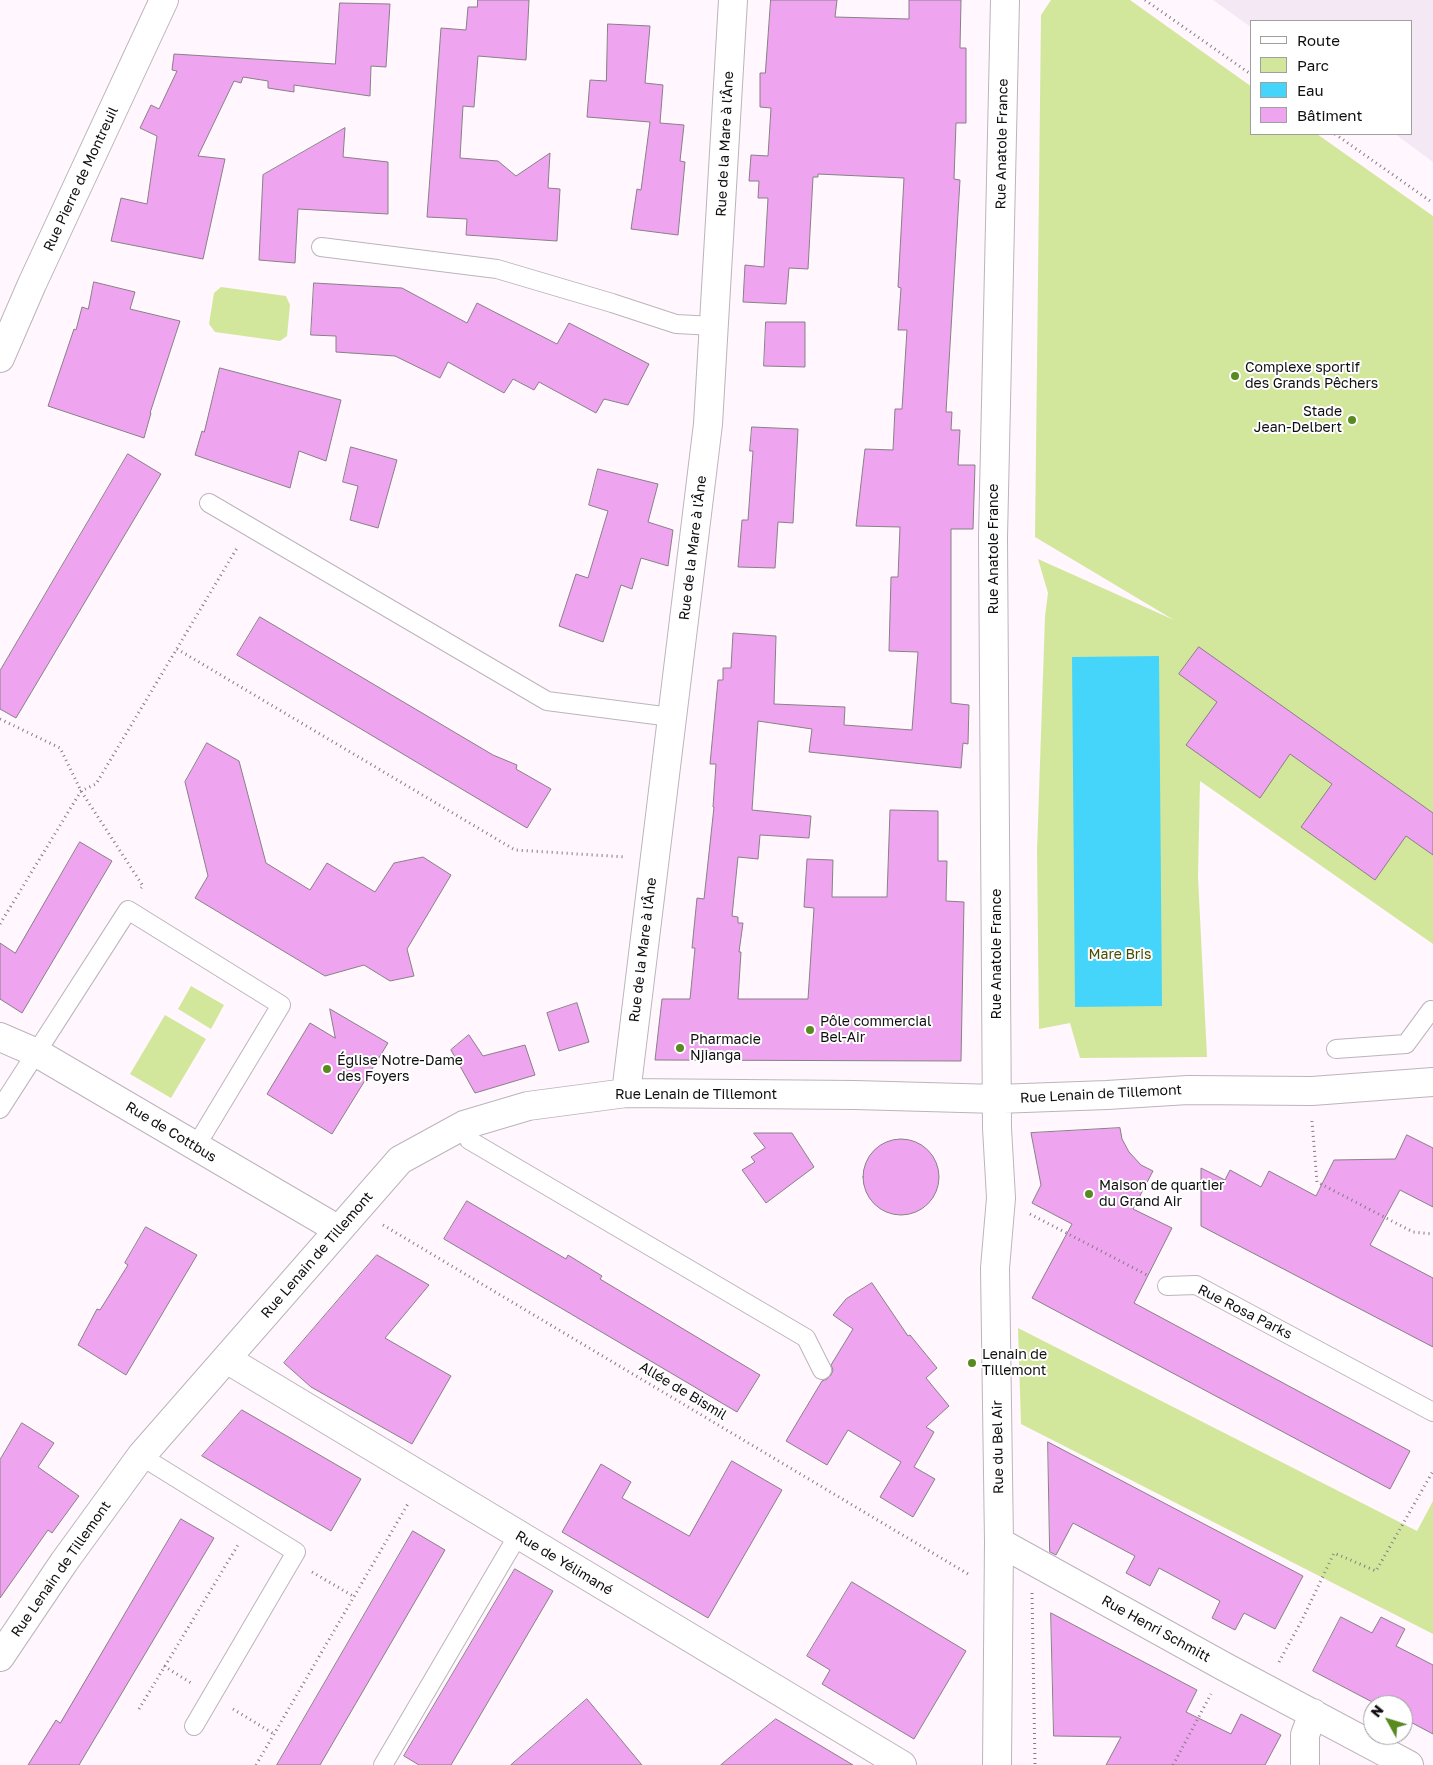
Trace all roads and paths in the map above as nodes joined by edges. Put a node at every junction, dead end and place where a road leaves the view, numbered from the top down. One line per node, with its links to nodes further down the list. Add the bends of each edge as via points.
1 (164, 0): 10 (street, Rue Pierre de Montreuil)
2 (733, 0): 9 (street, Rue de la Mare à l'Âne)
3 (1005, 0): 27 (street, Rue Anatole France, via 993,537)
4 (1145, 0): 5 (path)
5 (1250, 74)
6 (1336, 135): 7 (path)
7 (1433, 203)
8 (321, 247): 9 (lane, via 497,269 676,324)
9 (714, 326): 14 (street, Rue de la Mare à l'Âne, via 708,424)
10 (0, 358)
11 (209, 503): 12 (lane)
12 (250, 527): 13 (path); 14 (lane, via 547,701)
13 (176, 649): 16 (path, via 96,784); 17 (path, via 515,850)
14 (671, 717): 17 (street, Rue de la Mare à l'Âne)
15 (0, 719): 16 (path, via 60,748)
16 (81, 791): 18 (path, via 143,886); 19 (path)
17 (654, 858): 26 (street, Rue de la Mare à l'Âne)
18 (128, 910): 23 (lane); 30 (lane, via 281,1005)
19 (0, 924)
20 (1431, 1010): 22 (lane, via 1406,1044)
21 (0, 1037): 23 (street, Rue de Cottbus)
22 (1336, 1049)
23 (37, 1053): 28 (lane); 30 (street, Rue de Cottbus)
24 (1433, 1082): 25 (street, Rue Lenain de Tillemont)
25 (1312, 1091): 27 (street, Rue Lenain de Tillemont, via 1188,1090); 34 (path, via 1316,1182 1412,1232)
26 (626, 1093): 27 (street, Rue Lenain de Tillemont); 29 (street, Rue Lenain de Tillemont, via 528,1106)
27 (997, 1099): 31 (street, Rue du Bel Air)
28 (0, 1109)
29 (464, 1125): 32 (street, Rue Lenain de Tillemont, via 400,1160); 37 (lane, via 469,1140 806,1338)
30 (196, 1146): 33 (street, Rue de Cottbus)
31 (1001, 1198): 35 (path); 44 (street, Rue du Bel Air, via 995,1268)
32 (356, 1209): 33 (street, Rue Lenain de Tillemont); 45 (path, Allée de Bismil)
33 (339, 1230): 36 (street, Rue Lenain de Tillemont)
34 (1433, 1234)
35 (1167, 1286): 38 (lane, Rue Rosa Parks, via 1196,1285)
36 (228, 1358): 39 (street, Rue Lenain de Tillemont); 42 (street, Rue de Yélimané)
37 (822, 1370)
38 (1433, 1412)
39 (141, 1456): 46 (street, Rue Lenain de Tillemont); 51 (lane, via 296,1552)
40 (1433, 1470): 48 (path, via 1376,1572 1334,1553)
41 (411, 1499): 52 (path)
42 (518, 1535): 53 (lane); 54 (street, Rue de Yélimané)
43 (240, 1541): 49 (path)
44 (1000, 1542): 45 (street, Rue du Bel Air); 47 (street, Rue Henri Schmitt)
45 (998, 1592): 55 (street, Rue du Bel Air)
46 (4, 1643)
47 (1225, 1667): 48 (street, Rue Henri Schmitt); 56 (path)
48 (1265, 1687): 50 (street, Rue Henri Schmitt)
49 (139, 1709)
50 (1313, 1713): 57 (street, via 1304,1735); 58 (street, Rue Henri Schmitt)
51 (194, 1726)
52 (256, 1765)
53 (383, 1765)
54 (902, 1765)
55 (997, 1765)
56 (1173, 1765)
57 (1305, 1765)
58 (1409, 1765)

